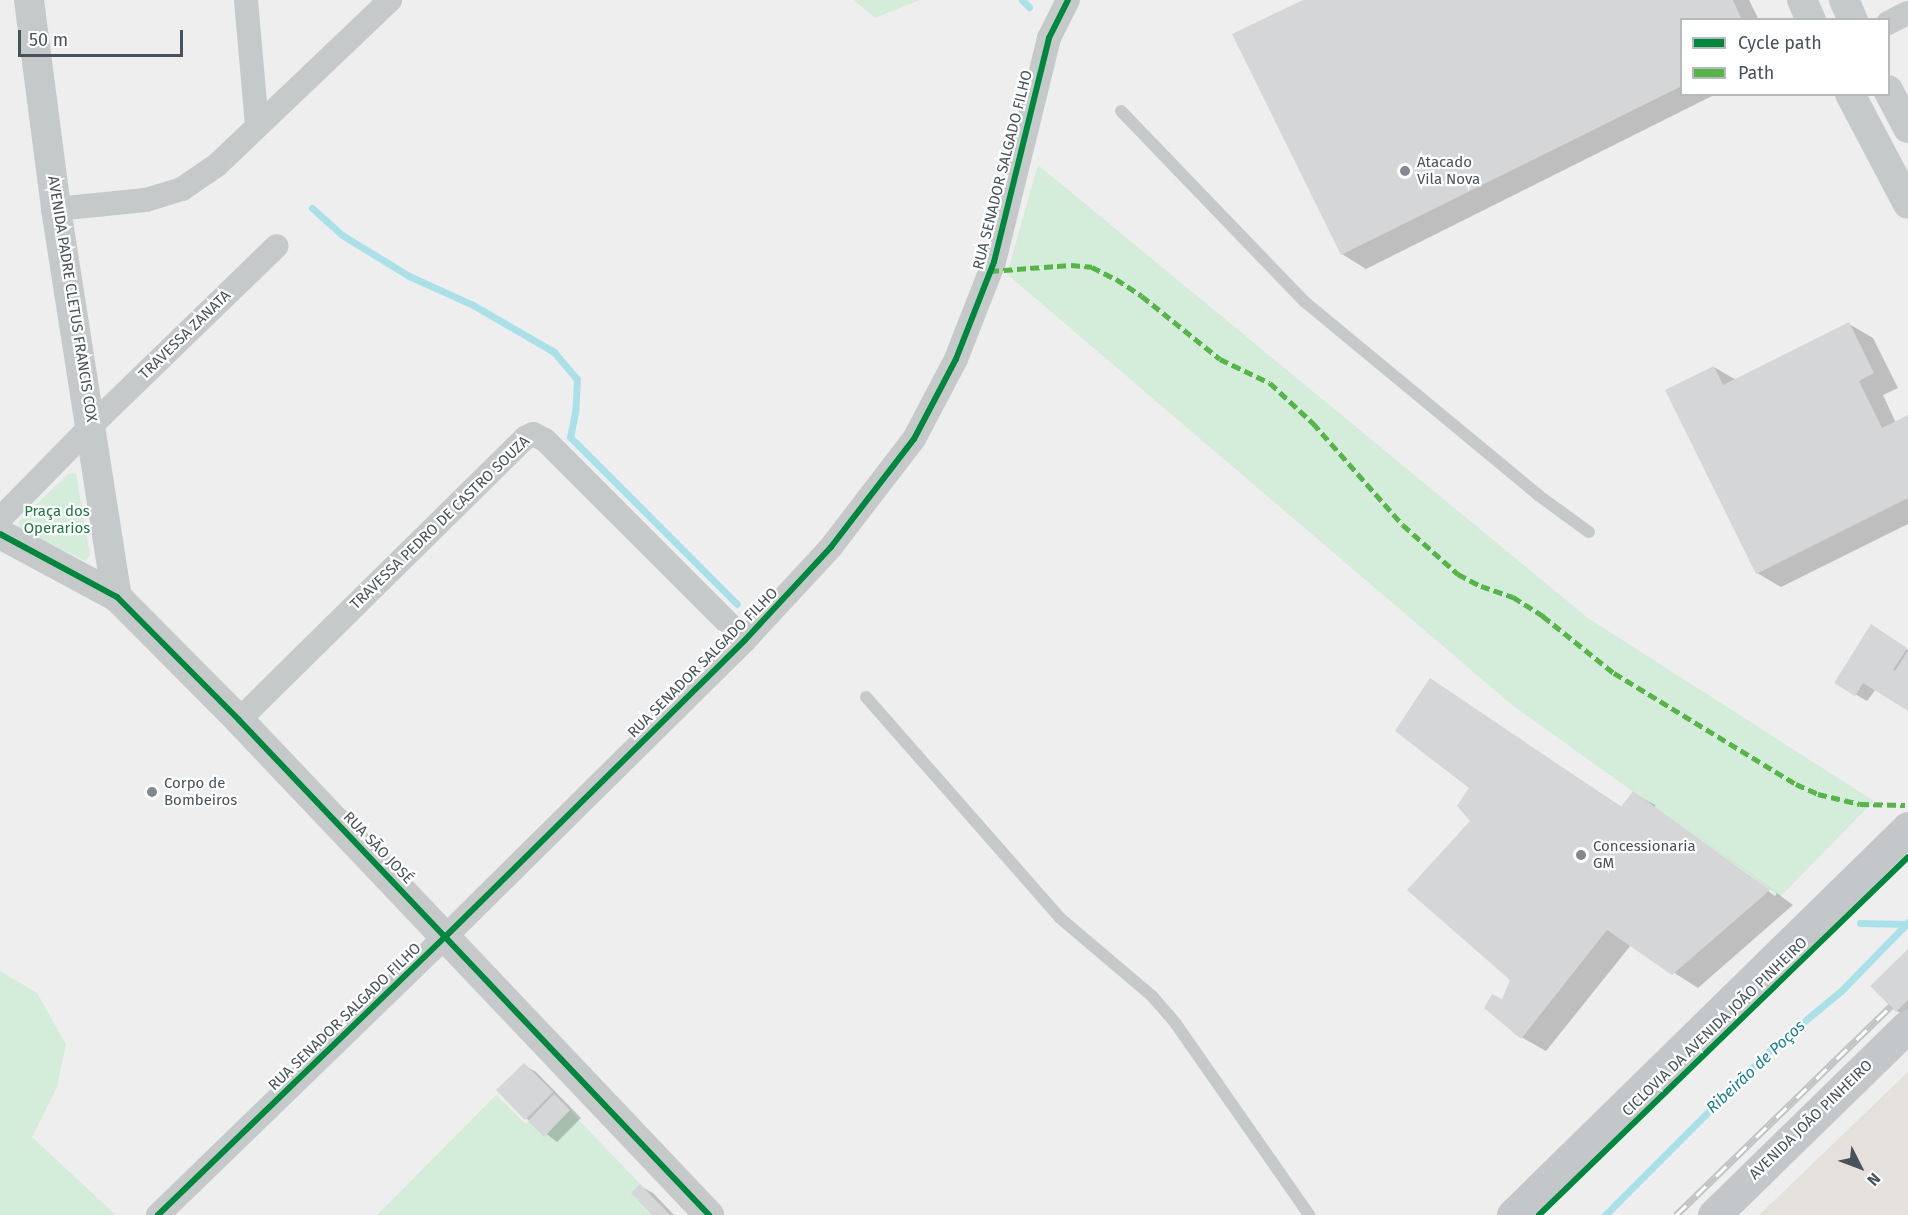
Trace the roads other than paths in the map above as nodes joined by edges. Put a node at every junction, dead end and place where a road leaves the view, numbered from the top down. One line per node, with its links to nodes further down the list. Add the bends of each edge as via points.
1 (29, 0): 17 (street, AVENIDA PADRE CLETUS FRANCIS COX)
2 (246, 0): 14 (street)
3 (390, 0): 14 (street)
4 (1068, 0): 24 (street, RUA SENADOR SALGADO FILHO, via 1049,38 994,262 956,359 914,439 893,467 831,547)
5 (1802, 0): 8 (street)
6 (1844, 0): 9 (street)
7 (1908, 13): 10 (street)
8 (1810, 18)
9 (1852, 18)
10 (1890, 22)
11 (1890, 94): 15 (street)
12 (1851, 96): 16 (street)
13 (1121, 111): 21 (lane, via 1305,302 1538,495)
14 (257, 127): 17 (street, via 217,165 182,189 146,200)
15 (1908, 128)
16 (1908, 204)
17 (56, 209): 19 (street, AVENIDA PADRE CLETUS FRANCIS COX)
18 (277, 246): 19 (street, TRAVESSA ZANATA)
19 (92, 425): 20 (street); 23 (street, AVENIDA PADRE CLETUS FRANCIS COX)
20 (0, 519)
21 (1589, 532)
22 (0, 534): 23 (street, RUA SÃO JOSÉ)
23 (117, 597): 26 (street, RUA SÃO JOSÉ)
24 (744, 640): 26 (street, TRAVESSA PEDRO DE CASTRO SOUZA, via 545,440 533,434); 28 (street, RUA SENADOR SALGADO FILHO)
25 (866, 697): 32 (lane, via 1060,918 1152,996 1176,1024)
26 (239, 720): 28 (street, RUA SÃO JOSÉ)
27 (1908, 828): 33 (main road)
28 (445, 937): 30 (street, RUA SENADOR SALGADO FILHO); 31 (street, RUA SÃO JOSÉ)
29 (1908, 1026): 34 (main road, AVENIDA JOÃO PINHEIRO)
30 (158, 1215)
31 (709, 1215)
32 (1309, 1215)
33 (1513, 1215)
34 (1714, 1215)

